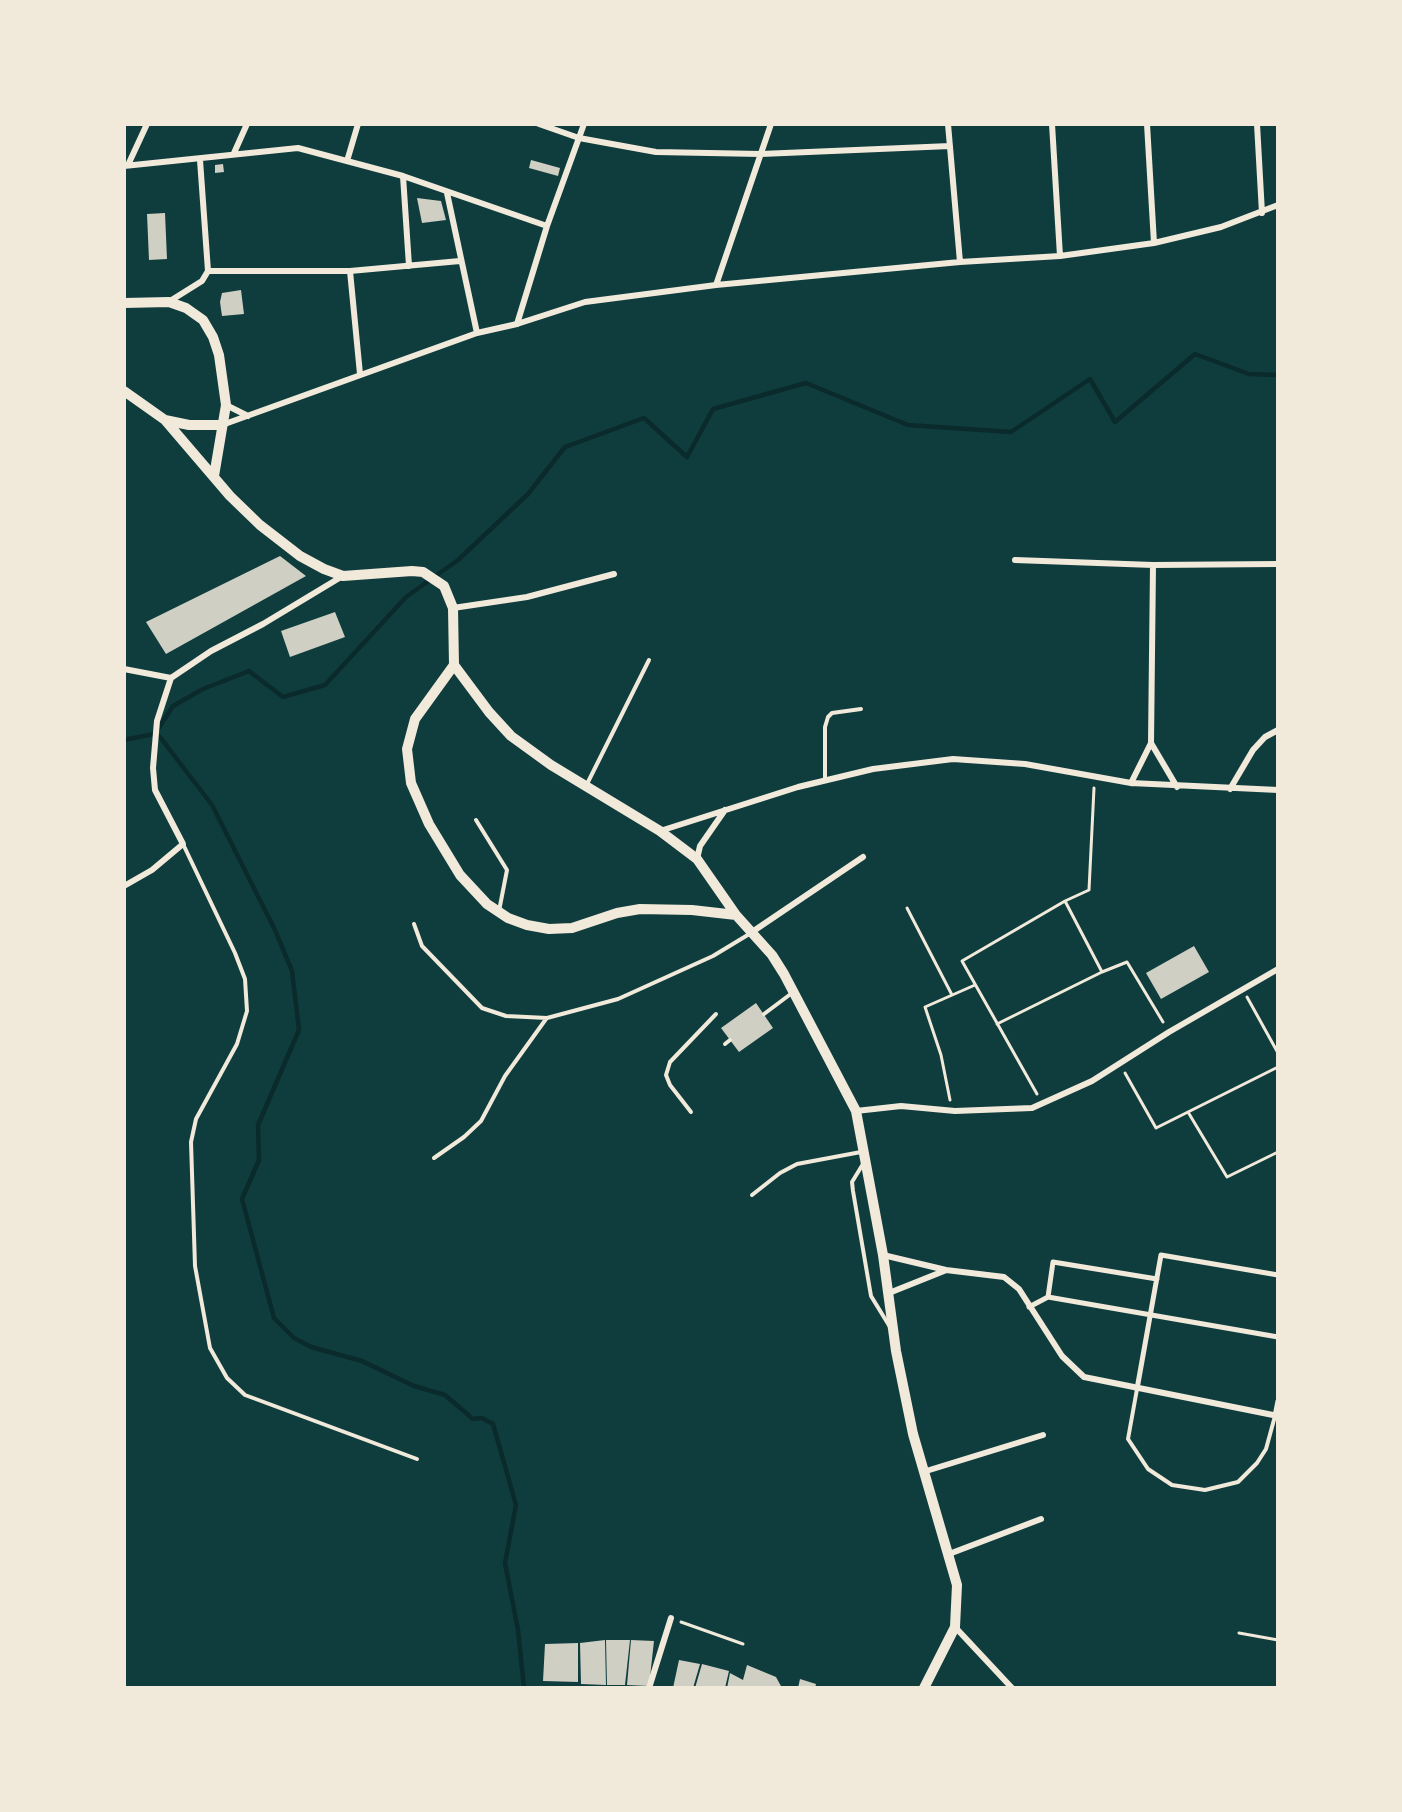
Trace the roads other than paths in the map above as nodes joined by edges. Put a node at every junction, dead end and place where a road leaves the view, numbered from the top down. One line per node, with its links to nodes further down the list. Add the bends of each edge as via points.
1 (147, 124): 17 (street)
2 (247, 124): 13 (street)
3 (358, 124): 16 (street)
4 (540, 124): 11 (street)
5 (584, 124): 11 (street)
6 (771, 124): 14 (street)
7 (948, 124): 12 (street)
8 (1052, 124): 24 (street)
9 (1147, 124): 23 (street)
10 (1257, 124): 21 (street)
11 (579, 138): 14 (street, via 656,152); 22 (street)
12 (950, 146): 14 (street); 26 (street)
13 (234, 153): 15 (street); 16 (street, via 298,148)
14 (761, 154): 30 (street)
15 (200, 160): 17 (street); 28 (street)
16 (347, 161): 18 (street)
17 (126, 166)
18 (403, 176): 19 (street); 27 (street)
19 (447, 193): 22 (street); 25 (street)
20 (1278, 205): 21 (street)
21 (1262, 213): 23 (street)
22 (547, 226): 33 (street)
23 (1154, 243): 24 (street)
24 (1060, 256): 26 (street)
25 (460, 261): 27 (street); 34 (street)
26 (960, 262): 30 (street)
27 (409, 266): 29 (street)
28 (208, 271): 29 (street); 31 (street, via 202,280)
29 (350, 271): 35 (street)
30 (716, 285): 33 (street, via 585,302)
31 (169, 302): 32 (main road); 37 (main road, via 203,320 213,337)
32 (124, 303)
33 (517, 324): 34 (street)
34 (477, 333): 35 (street)
35 (360, 374): 38 (street)
36 (124, 391): 39 (main road)
37 (226, 405): 38 (street); 40 (main road)
38 (248, 417): 40 (street)
39 (165, 420): 40 (main road); 41 (main road)
40 (222, 425): 41 (main road)
41 (214, 476): 46 (main road, via 260,525 300,556)
42 (1015, 560): 44 (street)
43 (1278, 564): 44 (street)
44 (1153, 565): 54 (street)
45 (614, 574): 47 (street, via 527,597)
46 (343, 576): 47 (main road, via 423,572 444,586); 51 (street)
47 (453, 608): 49 (main road)
48 (649, 660): 57 (lane)
49 (454, 665): 57 (main road, via 511,736); 68 (main road, via 416,718 407,749 411,783 429,824 470,888)
50 (124, 669): 51 (street)
51 (171, 678): 64 (street, via 157,721 153,768 155,790)
52 (861, 709): 55 (lane, via 828,717)
53 (1278, 730): 59 (street, via 1265,736 1253,750)
54 (1151, 743): 56 (street); 58 (street)
55 (825, 780): 56 (street, via 903,764 953,759 1024,764); 61 (street)
56 (1131, 783): 58 (street)
57 (586, 786): 63 (main road)
58 (1177, 787): 59 (street)
59 (1230, 789): 60 (street)
60 (1278, 790)
61 (726, 809): 63 (street); 66 (street, via 700,846)
62 (476, 820): 68 (lane, via 507,870)
63 (660, 831): 66 (main road)
64 (183, 844): 67 (street, via 152,870); 98 (lane, via 236,953 245,979 247,1011 237,1044 196,1119 191,1142 195,1266 210,1348 226,1378 245,1395)
65 (863, 857): 71 (street)
66 (697, 859): 69 (main road)
67 (124, 886)
68 (503, 915): 69 (main road, via 527,926 549,930 572,928 640,909)
69 (736, 915): 71 (main road)
70 (414, 924): 76 (lane, via 422,946 482,1008 506,1016)
71 (752, 932): 73 (main road); 76 (lane, via 713,956 618,999)
72 (1278, 969): 79 (street, via 1092,1081 1032,1108 954,1111 901,1106)
73 (794, 992): 75 (lane); 79 (main road)
74 (716, 1014): 80 (lane, via 670,1062 666,1075)
75 (764, 1014)
76 (547, 1018): 82 (lane, via 509,1069 481,1121)
77 (730, 1040): 78 (lane)
78 (725, 1044)
79 (856, 1111): 81 (main road)
80 (691, 1112)
81 (863, 1157): 83 (lane, via 797,1164); 84 (main road); 92 (lane, via 852,1182 871,1296)
82 (434, 1158)
83 (752, 1195)
84 (883, 1255): 85 (street); 88 (main road)
85 (946, 1270): 88 (street); 90 (street, via 1004,1277 1019,1289)
86 (1278, 1275): 87 (street, via 1161,1255)
87 (1157, 1279): 89 (street, via 1053,1262); 91 (street)
88 (889, 1293): 92 (main road)
89 (1048, 1297): 90 (street); 91 (street)
90 (1029, 1307): 94 (street, via 1062,1356 1084,1377)
91 (1150, 1315): 93 (street); 94 (street)
92 (893, 1333): 99 (main road)
93 (1278, 1336)
94 (1137, 1389): 96 (street); 96 (lane, via 1128,1439 1148,1469 1172,1485 1205,1490 1238,1482 1266,1449)
95 (1278, 1401): 96 (street)
96 (1276, 1416)
97 (1043, 1435): 99 (street)
98 (417, 1459)
99 (923, 1472): 101 (main road)
100 (1041, 1519): 101 (street)
101 (949, 1554): 103 (main road, via 957,1584)
102 (671, 1618): 104 (street)
103 (955, 1627): 105 (main road); 106 (street)
104 (650, 1688)
105 (924, 1688)
106 (1012, 1688)

